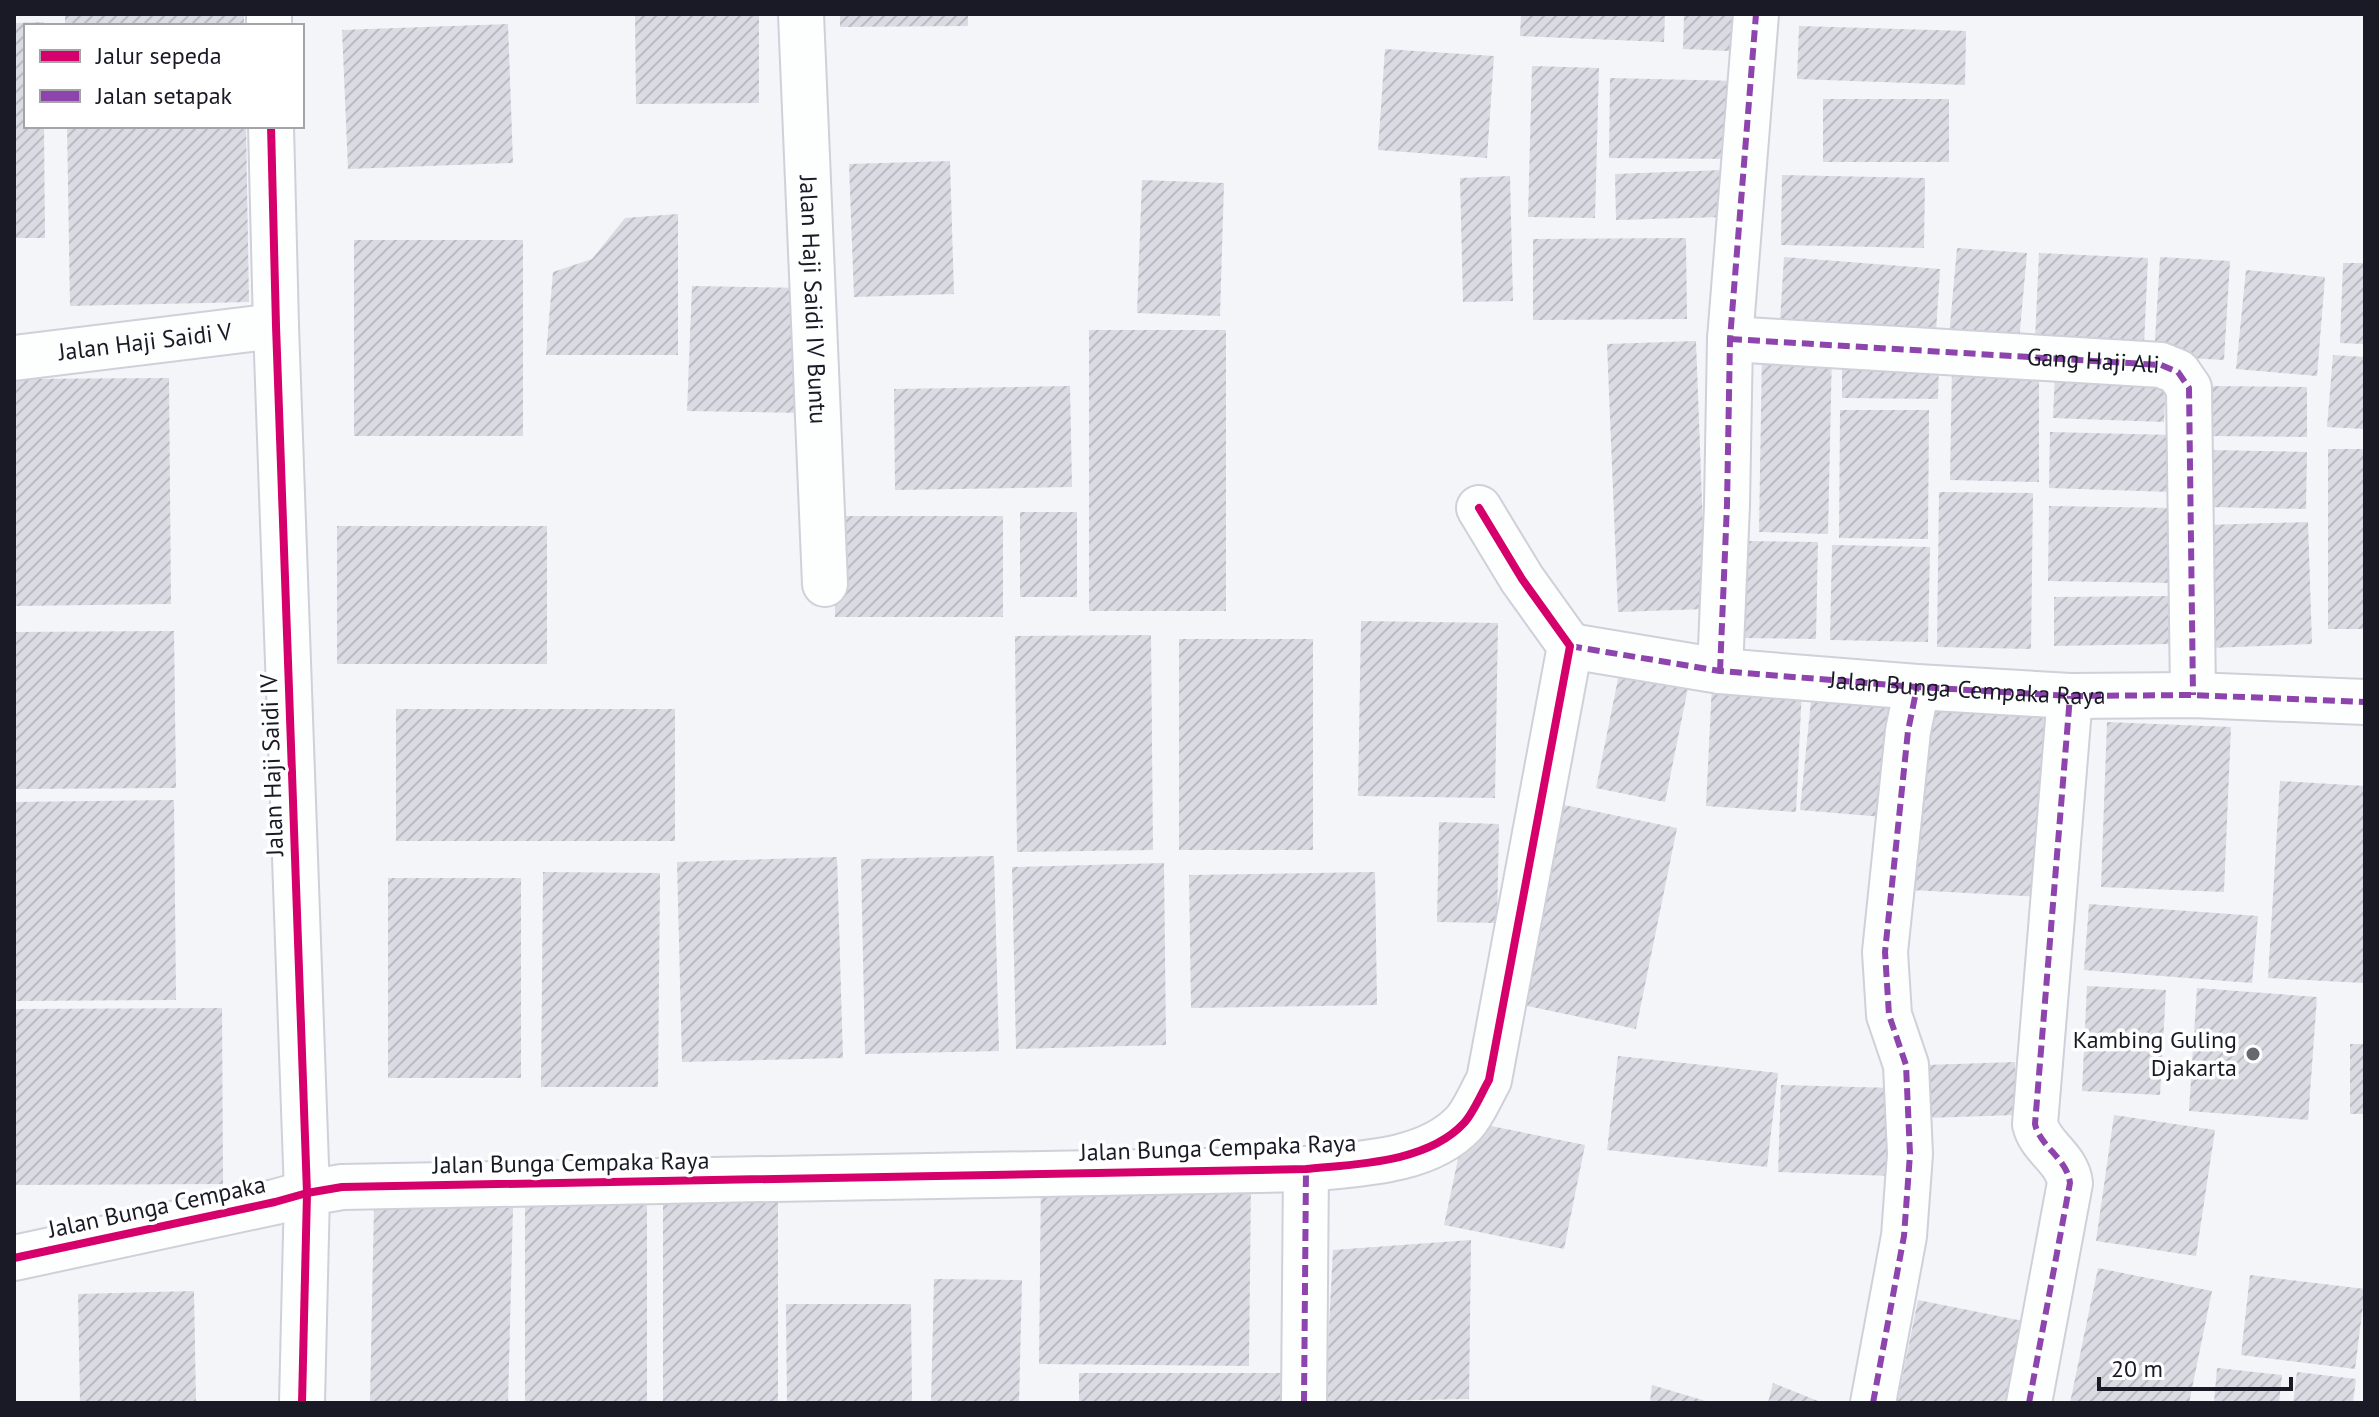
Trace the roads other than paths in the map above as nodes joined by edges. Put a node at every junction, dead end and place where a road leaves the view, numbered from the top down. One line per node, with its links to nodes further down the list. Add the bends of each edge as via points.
1 (801, 14): 8 (street, Jalan Haji Saidi IV Buntu)
2 (1756, 14): 5 (street)
3 (271, 128): 4 (street, Jalan Haji Saidi IV)
4 (276, 326): 6 (street, Jalan Haji Saidi V); 16 (street, Jalan Haji Saidi IV)
5 (1730, 339): 10 (street); 12 (street, Gang Haji Ali, via 2161,365 2178,372 2189,388)
6 (14, 358)
7 (1479, 508): 9 (street)
8 (825, 584)
9 (1570, 646): 10 (street, Jalan Bunga Cempaka Raya); 15 (street, Jalan Bunga Cempaka Raya, via 1489,1080 1465,1123 1435,1146 1376,1162)
10 (1720, 671): 11 (street, Jalan Bunga Cempaka Raya)
11 (1917, 687): 13 (street, Jalan Bunga Cempaka Raya); 20 (street, via 1885,952 1889,1015 1906,1065 1910,1154 1904,1236)
12 (2193, 695): 13 (street, Jalan Bunga Cempaka Raya); 14 (street, Jalan Bunga Cempaka Raya)
13 (2070, 696): 21 (street, via 2035,1124 2066,1166 2070,1183)
14 (2365, 702)
15 (1306, 1169): 16 (street, Jalan Bunga Cempaka Raya, via 342,1187); 19 (street)
16 (307, 1193): 17 (street, Jalan Bunga Cempaka); 18 (street, Jalan Haji Saidi IV)
17 (14, 1258)
18 (302, 1403)
19 (1304, 1403)
20 (1873, 1403)
21 (2029, 1403)

